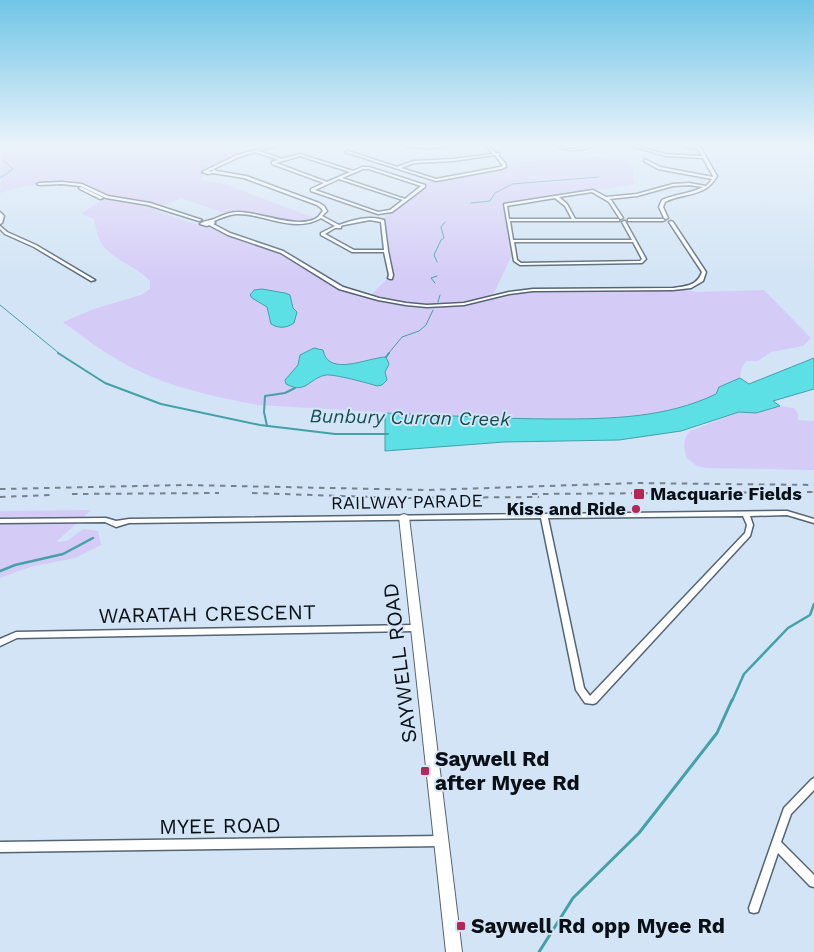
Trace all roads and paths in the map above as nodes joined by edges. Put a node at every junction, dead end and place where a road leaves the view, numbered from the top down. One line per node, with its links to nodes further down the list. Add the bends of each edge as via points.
1 (82, 190): 21 (street)
2 (93, 190): 16 (street, via 107,197 142,202)
3 (281, 190): 13 (street, via 318,204 325,210)
4 (313, 190): 11 (street, via 374,212 390,212)
5 (376, 190): 11 (street)
6 (418, 190): 11 (street)
7 (649, 190): 10 (street)
8 (697, 190): 15 (street, via 662,201)
9 (556, 196): 10 (street, via 591,191); 17 (street, via 506,205); 18 (street, via 566,205)
10 (606, 198): 14 (street)
11 (406, 200)
12 (0, 213): 20 (street)
13 (319, 218): 15 (street, via 288,223 237,213 222,216 211,223 229,234 282,252 346,290 400,302 441,306 474,303 523,291 673,289 693,285 701,280 704,272 670,222); 23 (street)
14 (619, 219): 18 (street); 19 (street)
15 (664, 219): 19 (street)
16 (200, 220)
17 (508, 220): 18 (street); 24 (street)
18 (574, 220)
19 (626, 221): 25 (street)
20 (0, 222)
21 (196, 224)
22 (0, 227): 28 (street)
23 (338, 227): 26 (street, via 362,220 381,220); 26 (street, via 322,234 353,251)
24 (513, 241): 25 (street); 25 (street, via 515,260 520,264 642,262 644,260)
25 (632, 241)
26 (386, 251): 27 (street, via 392,274)
27 (390, 278)
28 (93, 280)
29 (746, 514): 30 (street, RAILWAY PARADE); 30 (street, via 750,525 748,534 593,700 588,700 580,690); 33 (street, RAILWAY PARADE, via 787,513)
30 (544, 516): 31 (street, RAILWAY PARADE)
31 (404, 517): 32 (street, RAILWAY PARADE, via 129,521 116,524 106,520); 34 (street, SAYWELL ROAD)
32 (0, 521)
33 (814, 521)
34 (415, 628): 35 (street, WARATAH CRESCENT, via 16,635); 37 (street, SAYWELL ROAD)
35 (0, 642)
36 (814, 783): 38 (street, via 787,811)
37 (441, 841): 39 (street, MYEE ROAD); 42 (street, SAYWELL ROAD)
38 (776, 844): 40 (street); 41 (street)
39 (0, 847)
40 (814, 882)
41 (754, 908)
42 (454, 952)

